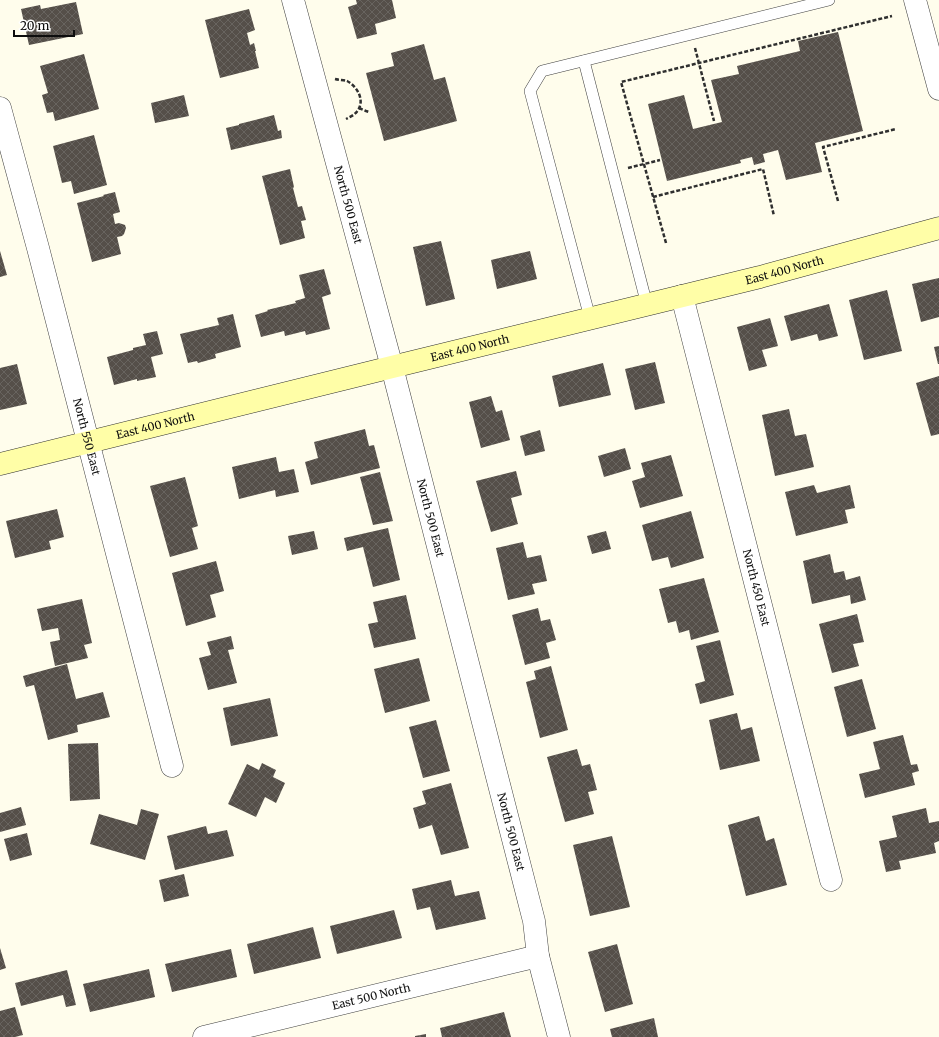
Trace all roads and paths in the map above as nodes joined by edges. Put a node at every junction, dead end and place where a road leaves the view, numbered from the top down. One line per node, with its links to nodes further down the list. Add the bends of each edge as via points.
1 (294, 0): 14 (street, North 500 East)
2 (829, 0): 5 (lane)
3 (915, 0): 9 (street)
4 (892, 16): 7 (path)
5 (692, 34): 6 (lane); 7 (path)
6 (584, 61): 18 (lane); 26 (lane, via 542,71 530,91)
7 (699, 62): 13 (path); 17 (path, via 622,82)
8 (334, 79): 11 (path, via 346,81 354,87 361,99)
9 (939, 89)
10 (0, 108): 28 (street, North 550 East)
11 (359, 108): 12 (path); 14 (path, via 345,120)
12 (369, 112)
13 (714, 121)
14 (327, 124): 27 (street, North 500 East)
15 (896, 129): 20 (path, via 823,147)
16 (660, 160): 17 (path)
17 (644, 164): 18 (path); 19 (path)
18 (613, 172): 25 (lane)
19 (653, 197): 21 (path, via 763,169); 23 (path)
20 (838, 201)
21 (774, 216)
22 (939, 228): 24 (main road, East 400 North)
23 (666, 244)
24 (682, 296): 25 (main road, East 400 North); 31 (street, North 450 East)
25 (647, 304): 26 (main road, East 400 North)
26 (590, 318): 27 (main road, East 400 North)
27 (392, 367): 28 (main road, East 400 North); 32 (street, North 500 East, via 534,921)
28 (88, 442): 29 (main road, East 400 North); 30 (street, North 550 East)
29 (0, 464)
30 (172, 766)
31 (831, 880)
32 (538, 956): 33 (street, East 500 North); 34 (street, North 500 East)
33 (204, 1037)
34 (559, 1037)

